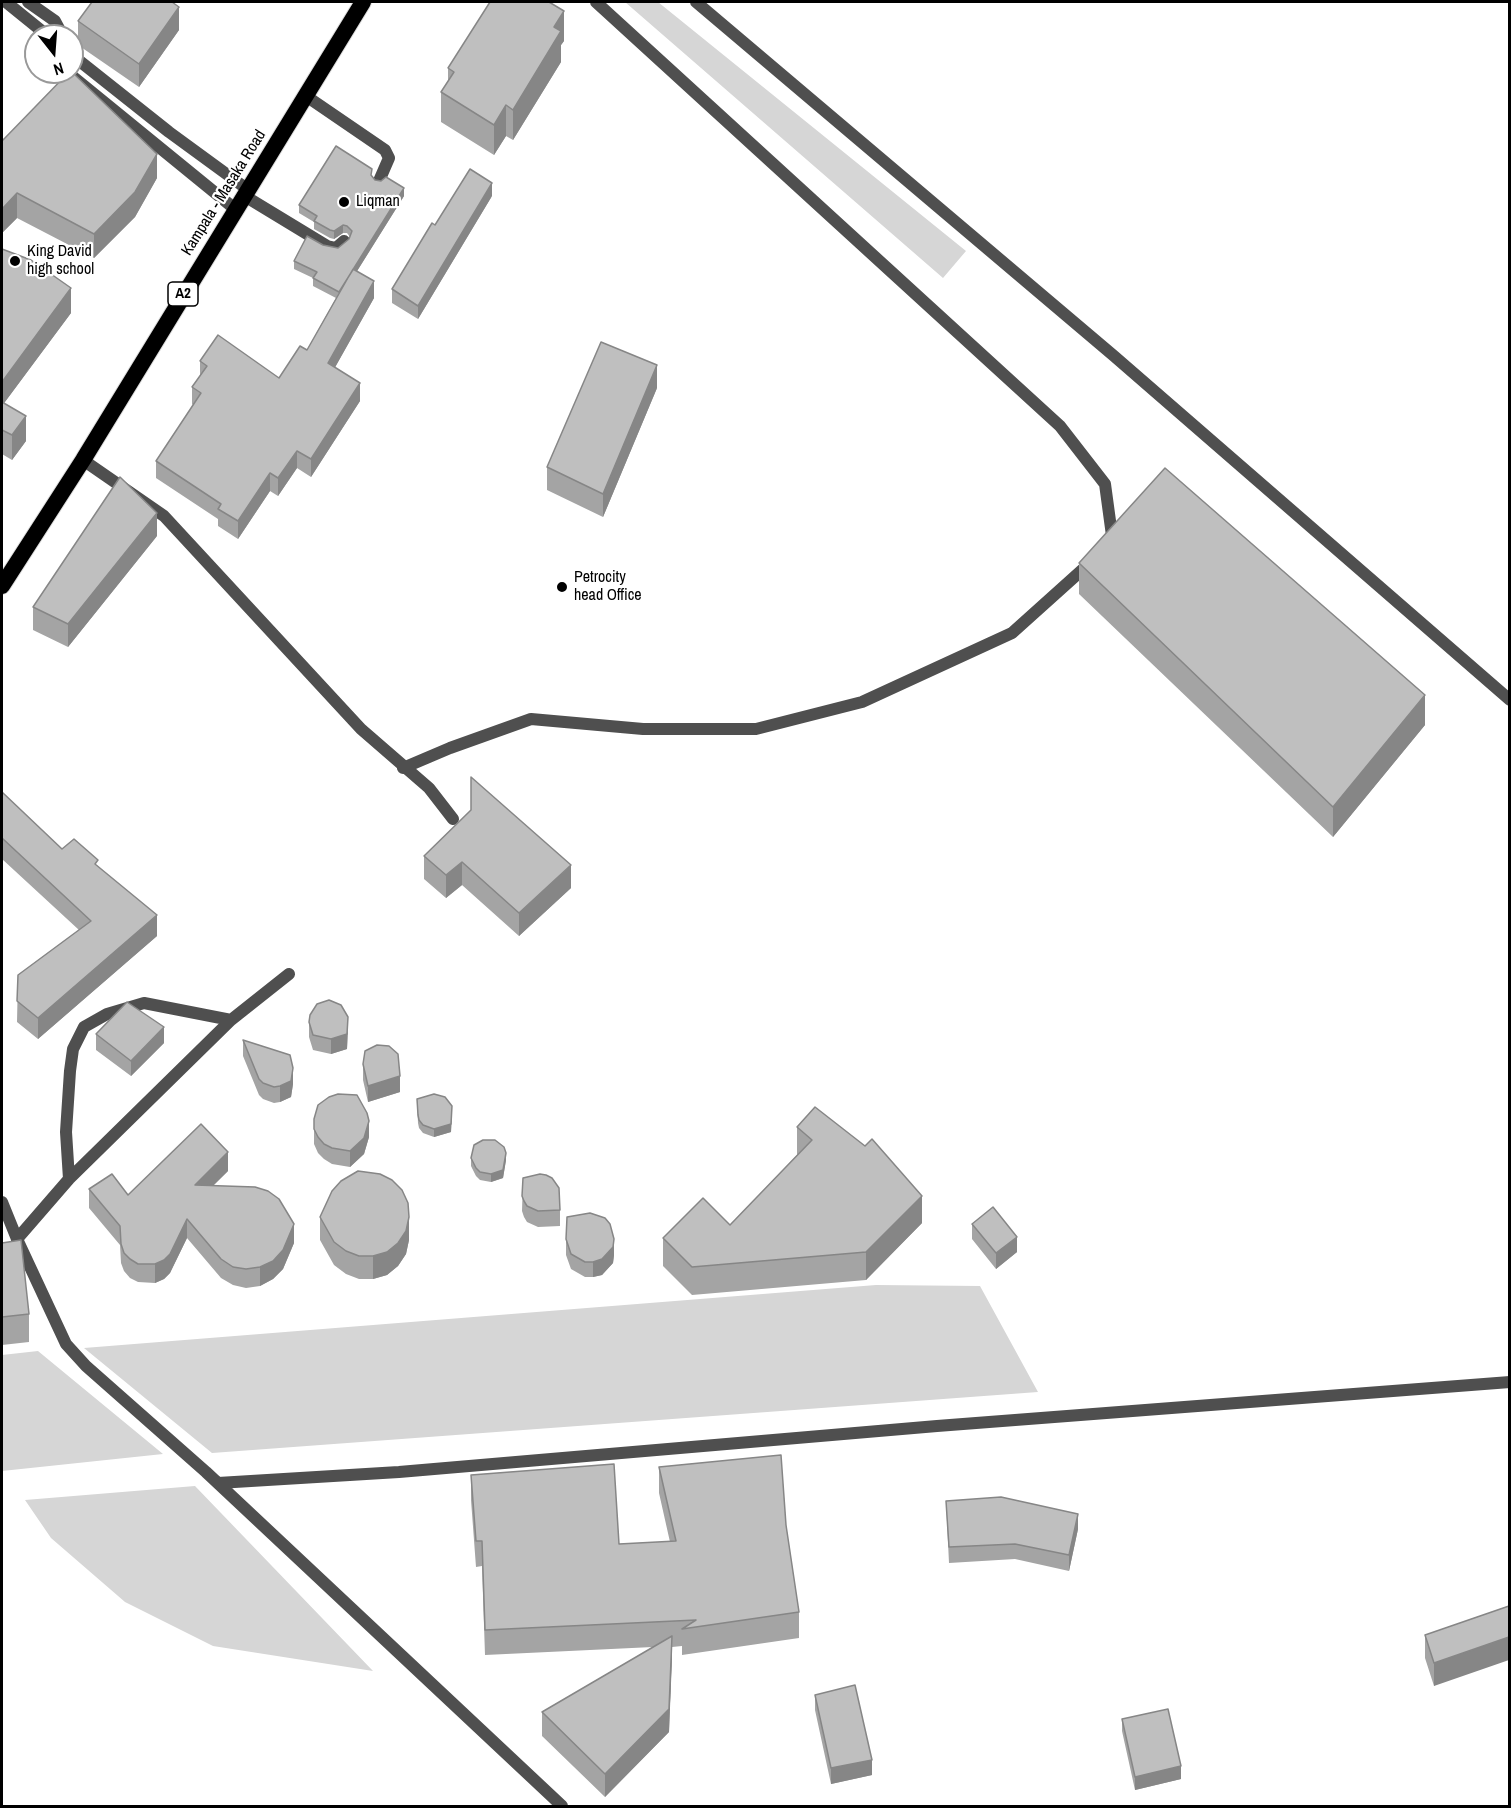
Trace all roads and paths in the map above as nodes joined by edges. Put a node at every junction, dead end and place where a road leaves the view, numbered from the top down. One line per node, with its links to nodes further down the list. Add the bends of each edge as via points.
1 (6, 2): 6 (street)
2 (28, 2): 7 (street)
3 (363, 2): 10 (highway, Kampala - Masaka Road / A2)
4 (596, 2): 17 (street, via 1060,426 1105,484 1113,543 1012,633 862,702 756,729 644,729 531,719)
5 (696, 2): 16 (street, via 1114,356)
6 (33, 24)
7 (57, 24)
8 (84, 65): 12 (street, via 169,132)
9 (84, 84): 12 (street)
10 (306, 96): 11 (street, via 385,150 389,158); 12 (highway, Kampala - Masaka Road / A2)
11 (379, 181)
12 (242, 198): 13 (street, via 327,246 336,248); 14 (highway, Kampala - Masaka Road / A2)
13 (344, 241)
14 (83, 460): 15 (highway, Kampala - Masaka Road / A2); 17 (street, via 164,516 361,729)
15 (2, 586)
16 (1509, 700)
17 (403, 768): 18 (street, via 429,788)
18 (453, 819)
19 (289, 974): 20 (street)
20 (231, 1020): 21 (street); 21 (street, via 144,1003 107,1014 84,1027 73,1049 70,1071 66,1132)
21 (69, 1179): 23 (street)
22 (2, 1202): 23 (street)
23 (17, 1239): 25 (street, via 66,1344)
24 (1509, 1382): 25 (street, via 399,1472)
25 (218, 1483): 26 (street)
26 (562, 1806)

